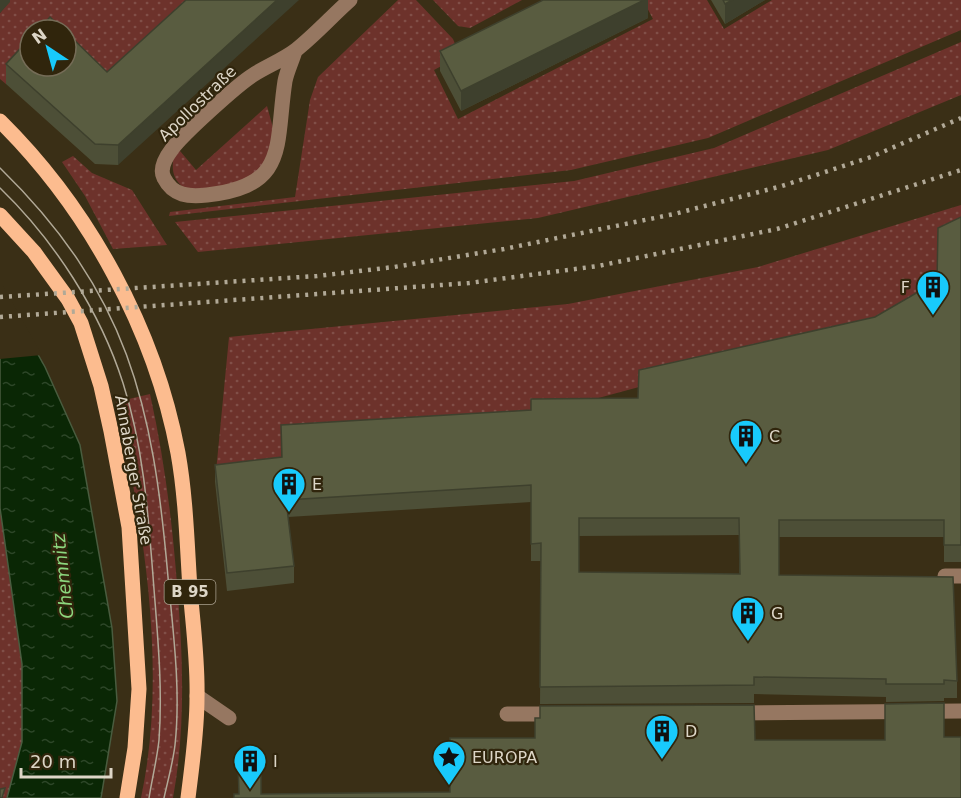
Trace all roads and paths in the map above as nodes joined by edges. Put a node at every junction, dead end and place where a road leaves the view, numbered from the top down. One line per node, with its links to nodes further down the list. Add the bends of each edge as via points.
1 (350, 0): 2 (street, Apollostraße)
2 (295, 51): 2 (street, Apollostraße, via 252,76 173,146 164,163 163,176 172,189 186,196 207,195 258,181 273,162 286,79)
3 (0, 121): 7 (main road, B 95, via 60,187 93,241 128,301 162,388 178,454)
4 (0, 215): 13 (main road, Annaberger Straße, via 34,252 81,323 111,431 129,527 140,689)
5 (945, 576): 6 (street)
6 (961, 576)
7 (197, 696): 12 (street); 14 (main road, B 95)
8 (961, 711): 9 (street)
9 (722, 713)
10 (507, 714): 11 (street)
11 (579, 714)
12 (229, 718)
13 (127, 798)
14 (188, 798)

